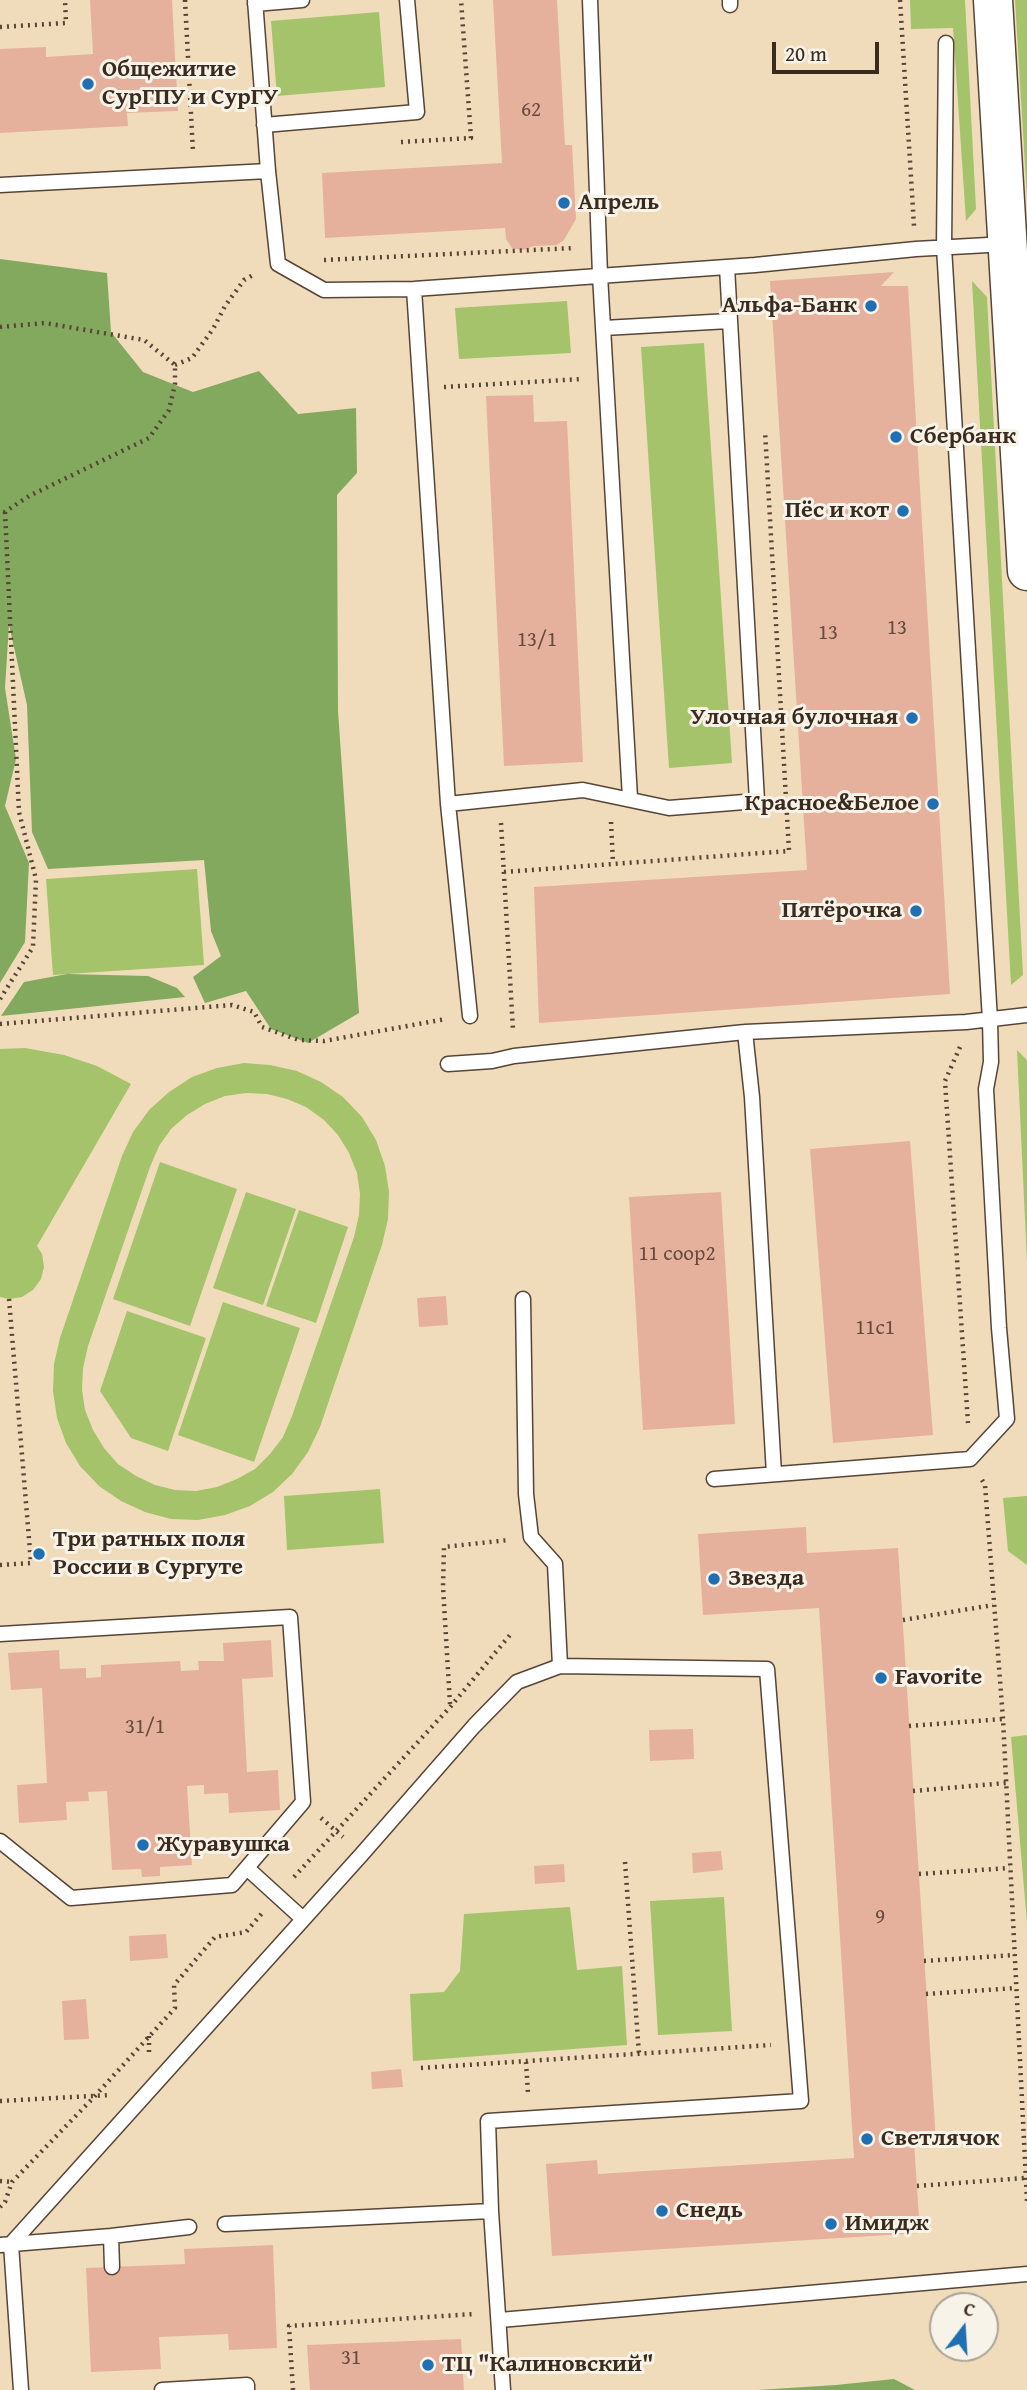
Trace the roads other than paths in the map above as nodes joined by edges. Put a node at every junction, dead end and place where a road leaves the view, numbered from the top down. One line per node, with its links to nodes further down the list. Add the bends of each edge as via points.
1 (302, 0): 5 (lane)
2 (407, 0): 7 (lane, via 417,112)
3 (590, 0): 13 (lane)
4 (993, 0): 10 (main road)
5 (255, 2): 7 (lane)
6 (946, 43): 11 (lane)
7 (264, 125): 8 (lane)
8 (268, 171): 9 (lane); 14 (lane, via 278,264 324,290)
9 (0, 185)
10 (1007, 244): 11 (lane); 17 (main road)
11 (944, 247): 12 (lane); 22 (lane)
12 (727, 267): 13 (lane); 15 (lane)
13 (600, 275): 14 (lane); 16 (lane)
14 (414, 289): 19 (lane)
15 (729, 321): 16 (lane); 18 (lane, via 757,801 668,808)
16 (604, 328): 18 (lane)
17 (1027, 571)
18 (630, 798): 19 (lane, via 583,790)
19 (448, 804): 21 (lane)
20 (1027, 1015): 22 (lane)
21 (470, 1016)
22 (990, 1020): 23 (lane); 26 (lane, via 986,1089 1007,1419 970,1460)
23 (746, 1032): 24 (lane); 26 (lane)
24 (448, 1064)
25 (523, 1299): 29 (lane, via 531,1537 555,1564)
26 (774, 1474): 27 (lane)
27 (713, 1479)
28 (0, 1634): 31 (lane, via 290,1617 303,1802)
29 (560, 1666): 32 (lane, via 517,1682); 33 (lane, via 767,1669 801,2101 488,2121)
30 (0, 1841): 31 (lane, via 71,1898 232,1885)
31 (247, 1868): 32 (lane)
32 (303, 1919): 37 (lane)
33 (491, 2211): 34 (lane); 40 (lane)
34 (225, 2224)
35 (189, 2227): 36 (lane)
36 (111, 2236): 37 (lane); 38 (lane)
37 (6, 2245): 41 (lane)
38 (112, 2267)
39 (1027, 2274): 40 (lane)
40 (499, 2316): 44 (lane)
41 (21, 2390)
42 (162, 2390): 43 (lane, via 247,2385)
43 (247, 2390)
44 (503, 2390)

